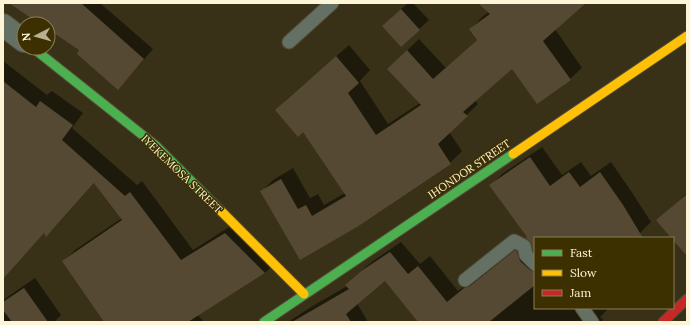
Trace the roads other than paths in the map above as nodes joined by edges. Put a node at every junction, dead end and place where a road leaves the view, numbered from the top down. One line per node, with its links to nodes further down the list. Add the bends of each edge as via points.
1 (332, 3): 5 (lane)
2 (3, 25): 3 (street)
3 (16, 35)
4 (687, 36): 9 (street, IHONDOR STREET)
5 (289, 42)
6 (43, 56): 9 (street, IYEKEMOSA STREET, via 155,145)
7 (534, 263): 8 (lane, via 526,255 524,246 514,241)
8 (465, 280)
9 (304, 294): 12 (street, IHONDOR STREET)
10 (687, 299): 14 (street)
11 (583, 309): 13 (lane)
12 (264, 322)
13 (592, 322)
14 (663, 322)

